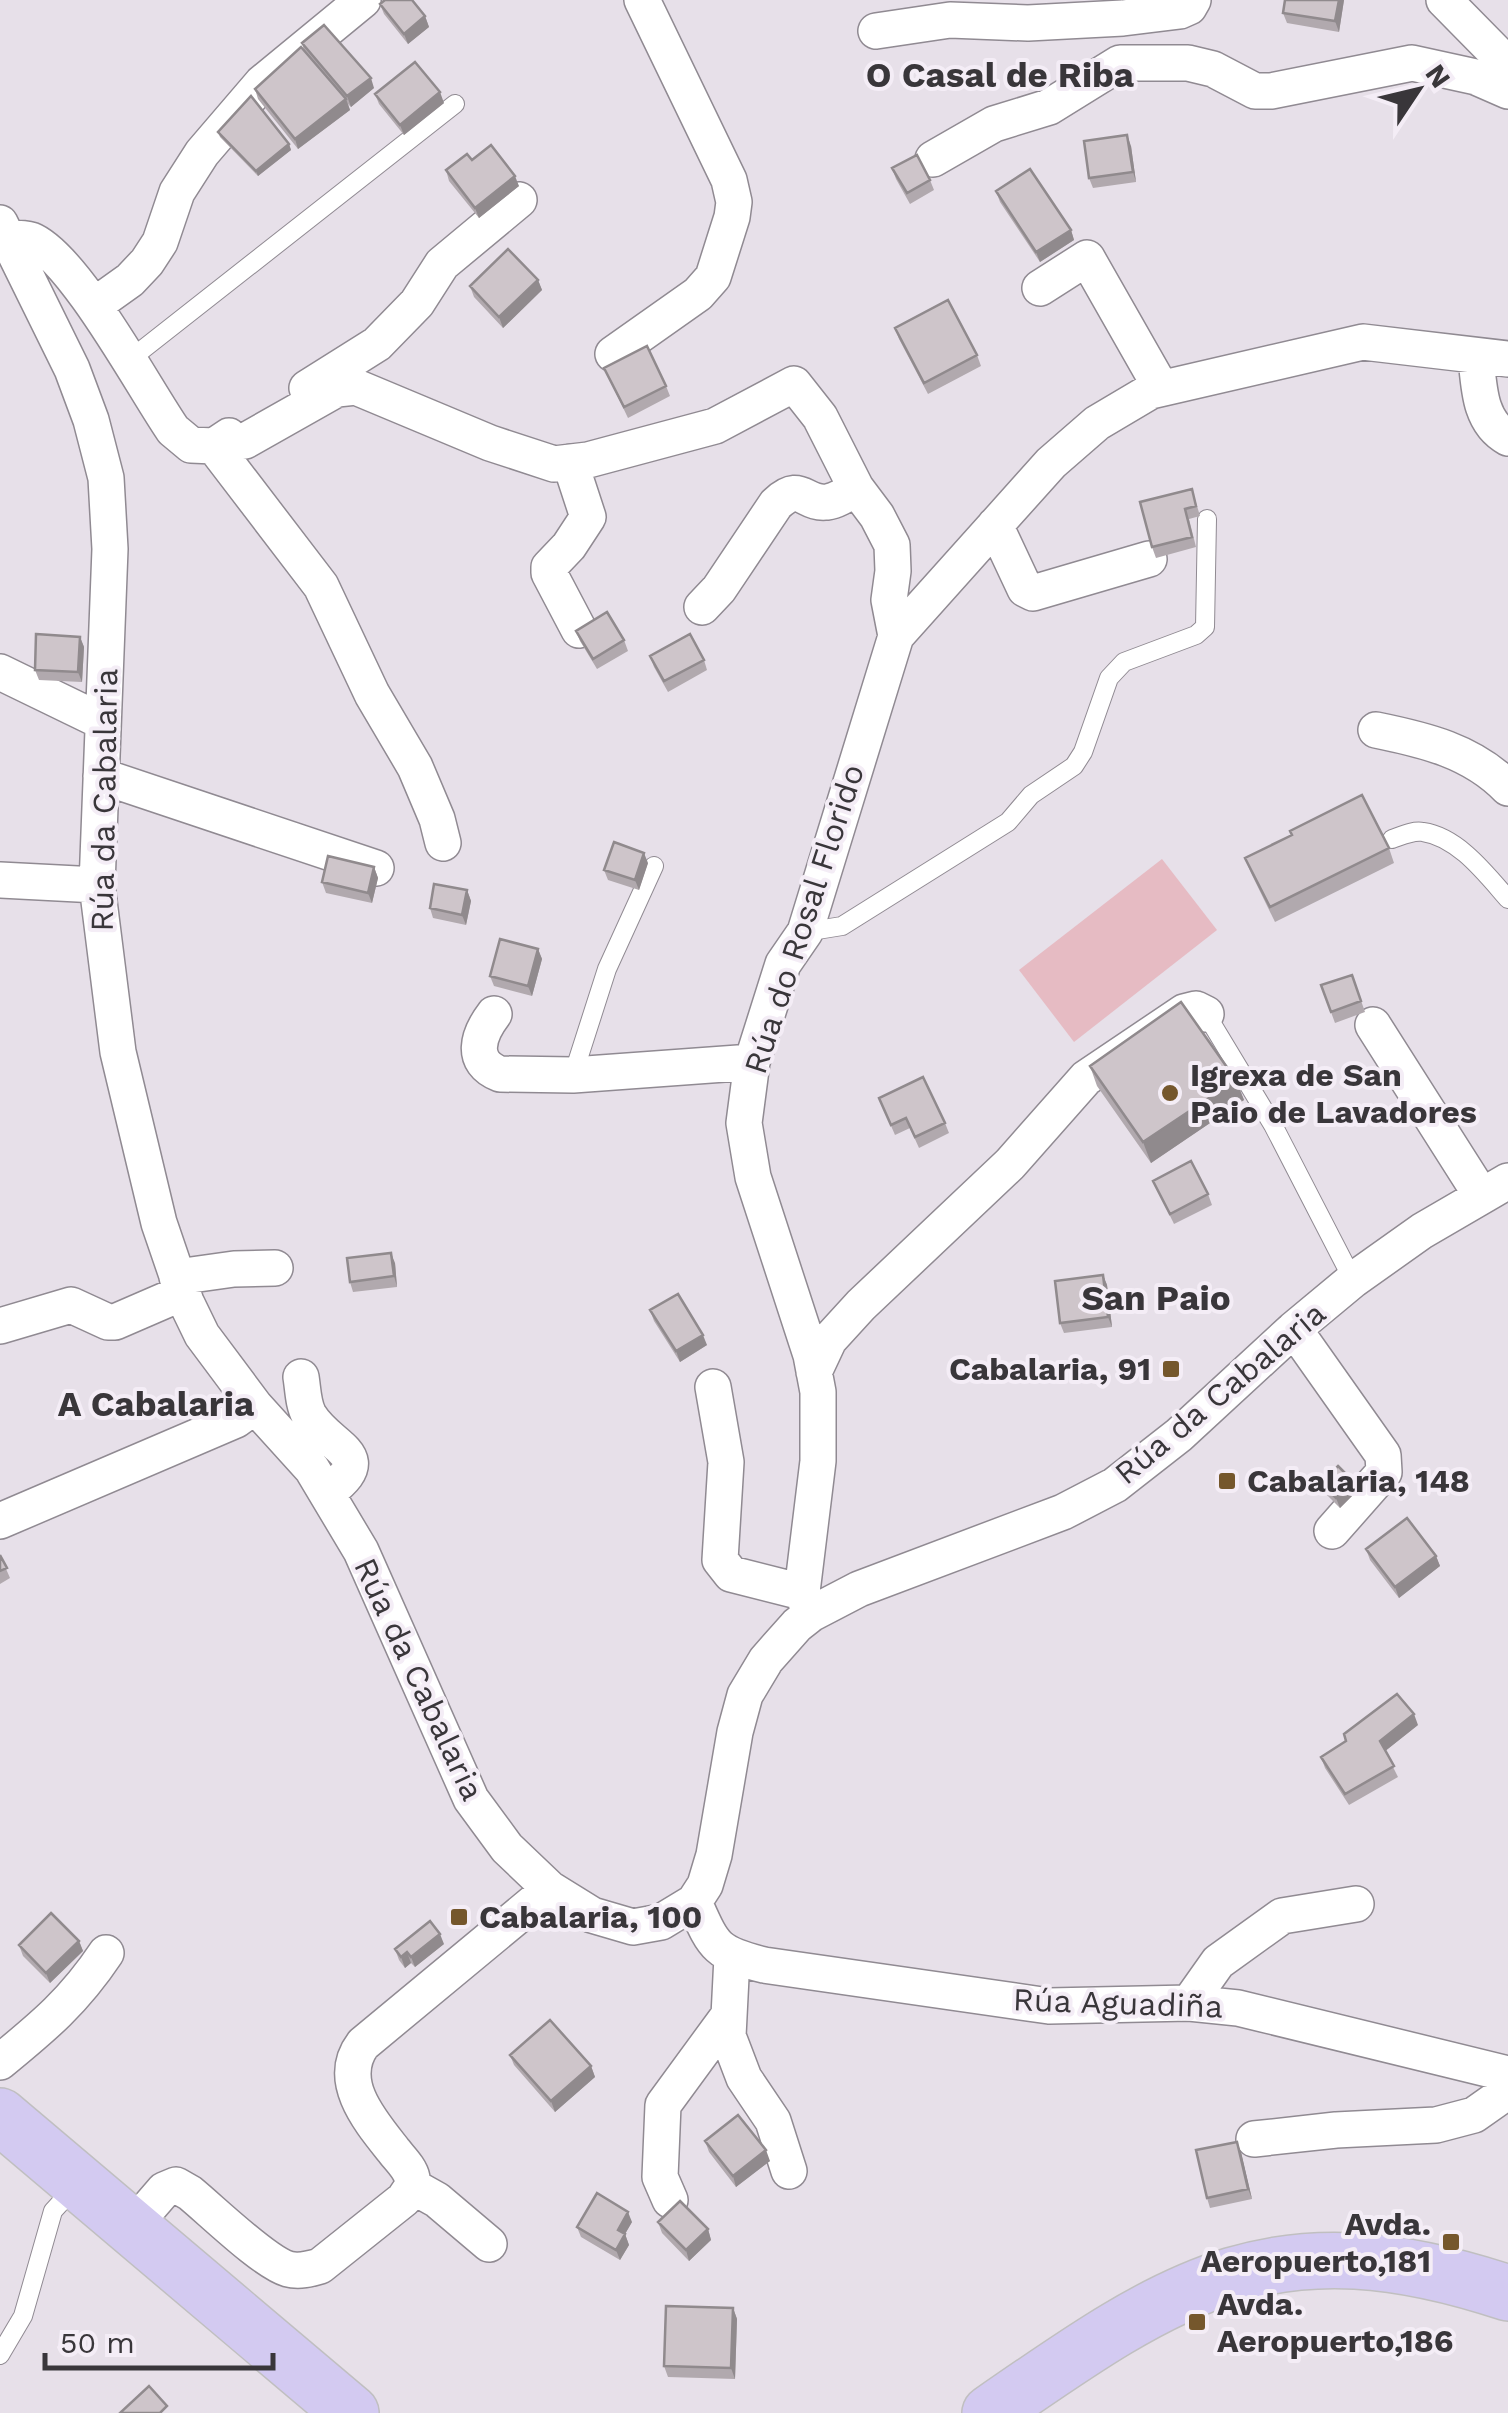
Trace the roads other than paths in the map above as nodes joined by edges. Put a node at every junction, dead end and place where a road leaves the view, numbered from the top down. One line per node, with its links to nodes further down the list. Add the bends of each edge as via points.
1 (642, 0): 14 (street, via 734,202 714,277)
2 (1192, 0): 5 (street, via 1180,11 1124,18 950,20)
3 (1444, 0): 6 (street)
4 (376, 1): 13 (street, via 262,83 177,192 148,262)
5 (876, 31)
6 (1508, 65)
7 (1508, 91): 9 (street, via 1412,63 1271,92 1188,63 1120,63 1049,107 994,124)
8 (455, 104): 16 (lane)
9 (934, 159)
10 (519, 200): 19 (street, via 442,264 417,303 377,344)
11 (4, 230): 13 (street, via 41,247); 29 (street, Rúa da Cabalaria, via 72,369 106,478)
12 (1040, 288): 17 (street, via 1087,258)
13 (95, 305): 16 (street)
14 (613, 354)
15 (1492, 358): 17 (street, Rúa do Rosal Florido, via 1363,342); 18 (street, via 1479,394 1486,416)
16 (128, 361): 19 (street, via 173,430 192,445)
17 (1161, 388): 23 (street, Rúa do Rosal Florido, via 1097,423)
18 (1508, 438)
19 (214, 446): 20 (street, via 246,441 337,389 356,387 517,452); 34 (street, via 321,586 415,768)
20 (570, 462): 21 (street, via 715,426 794,384 820,417); 26 (street, via 588,517 549,573)
21 (856, 488): 25 (street, via 822,503 785,495); 27 (street, via 892,544 888,600)
22 (1207, 519): 40 (lane, via 1205,627 1124,662 1109,678 1074,766 1031,795 1008,822 842,926)
23 (995, 525): 24 (street, via 1033,593); 27 (street, Rúa do Rosal Florido)
24 (1149, 559)
25 (702, 608)
26 (578, 630)
27 (896, 636): 40 (street, Rúa do Rosal Florido)
28 (0, 672): 29 (street)
29 (103, 722): 31 (street, Rúa da Cabalaria)
30 (1376, 730): 32 (street, via 1453,750)
31 (101, 776): 36 (street); 38 (street, Rúa da Cabalaria)
32 (1508, 788)
33 (1392, 839): 39 (lane, via 1420,831 1448,840)
34 (443, 843)
35 (654, 866): 45 (lane, via 607,969)
36 (376, 868)
37 (0, 880): 38 (street)
38 (98, 885): 49 (street, Rúa da Cabalaria, via 118,1052)
39 (1508, 899)
40 (805, 932): 44 (street, Rúa do Rosal Florido, via 784,964)
41 (494, 1014): 45 (street, via 478,1044 478,1056 490,1070)
42 (1206, 1014): 48 (lane, via 1273,1124); 52 (street, via 1184,1012 1086,1078 1010,1164 861,1305 830,1340)
43 (1373, 1025): 46 (street)
44 (752, 1062): 45 (street); 52 (street, Rúa do Rosal Florido, via 744,1123 753,1177)
45 (573, 1075)
46 (1494, 1188): 48 (street, Rúa da Cabalaria)
47 (275, 1268): 49 (street, via 234,1269)
48 (1353, 1280): 51 (street, Rúa da Cabalaria)
49 (180, 1285): 50 (street, via 116,1322 71,1305); 55 (street, Rúa da Cabalaria, via 202,1335)
50 (0, 1326)
51 (1294, 1329): 58 (street, via 1383,1456 1384,1472); 59 (street, Rúa da Cabalaria, via 1115,1485 1064,1512)
52 (814, 1372): 59 (street, Rúa do Rosal Florido, via 818,1461)
53 (301, 1377): 56 (street, via 311,1419 352,1468)
54 (713, 1386): 59 (street, via 726,1462 720,1560 731,1574)
55 (255, 1406): 56 (street, Rúa da Cabalaria); 57 (street)
56 (328, 1492): 60 (street, Rúa da Cabalaria, via 388,1608 471,1800)
57 (0, 1522)
58 (1332, 1531)
59 (806, 1603): 61 (street, Rúa da Cabalaria, via 745,1696 714,1855)
60 (550, 1889): 61 (street, Rúa da Cabalaria, via 592,1915 633,1926 661,1922); 74 (street, via 355,2054 359,2099 412,2175)
61 (694, 1902): 64 (street, via 712,1942)
62 (1356, 1904): 65 (street, via 1282,1916 1218,1962)
63 (106, 1953): 67 (street, via 65,2008)
64 (732, 1957): 65 (street, Rúa Aguadiña, via 1049,2006); 66 (street)
65 (1190, 2002): 68 (street, Rúa Aguadiña)
66 (726, 2019): 72 (street, via 744,2078 774,2121); 75 (street, via 663,2104 660,2177)
67 (0, 2062)
68 (1508, 2074)
69 (1508, 2091): 71 (street, via 1474,2116 1436,2125)
70 (0, 2116): 73 (main road)
71 (1254, 2139)
72 (789, 2171)
73 (79, 2182): 76 (main road); 79 (lane, via 53,2212 22,2316)
74 (412, 2186): 76 (street, via 404,2200 308,2270 287,2269 176,2186 164,2190); 77 (street)
75 (670, 2200)
76 (132, 2226): 80 (main road)
77 (488, 2244)
78 (1508, 2293): 81 (main road, via 1387,2262 1309,2258 1230,2273 1094,2341)
79 (0, 2355)
80 (351, 2413)
81 (990, 2413)

